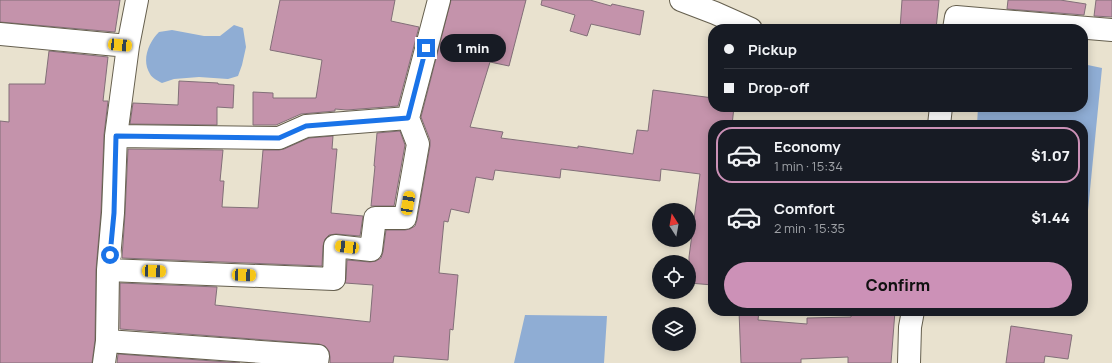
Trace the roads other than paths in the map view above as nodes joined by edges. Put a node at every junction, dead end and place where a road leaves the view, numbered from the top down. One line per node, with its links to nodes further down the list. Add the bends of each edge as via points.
1 (137, 0): 10 (street)
2 (439, 0): 11 (street)
3 (681, 0): 4 (street)
4 (740, 24)
5 (955, 24): 6 (street, via 956,17)
6 (1040, 24)
7 (1088, 28): 8 (street)
8 (1112, 30)
9 (0, 34): 10 (street)
10 (128, 46): 12 (street)
11 (408, 118): 12 (street, via 306,126 279,138); 13 (street, via 418,144 405,218 375,218 371,250 335,246 334,279)
12 (116, 136): 13 (street, via 114,213)
13 (108, 270): 15 (street)
14 (912, 316): 18 (street)
15 (106, 341): 16 (street); 17 (street, via 318,356)
16 (104, 363)
17 (317, 363)
18 (909, 363)

